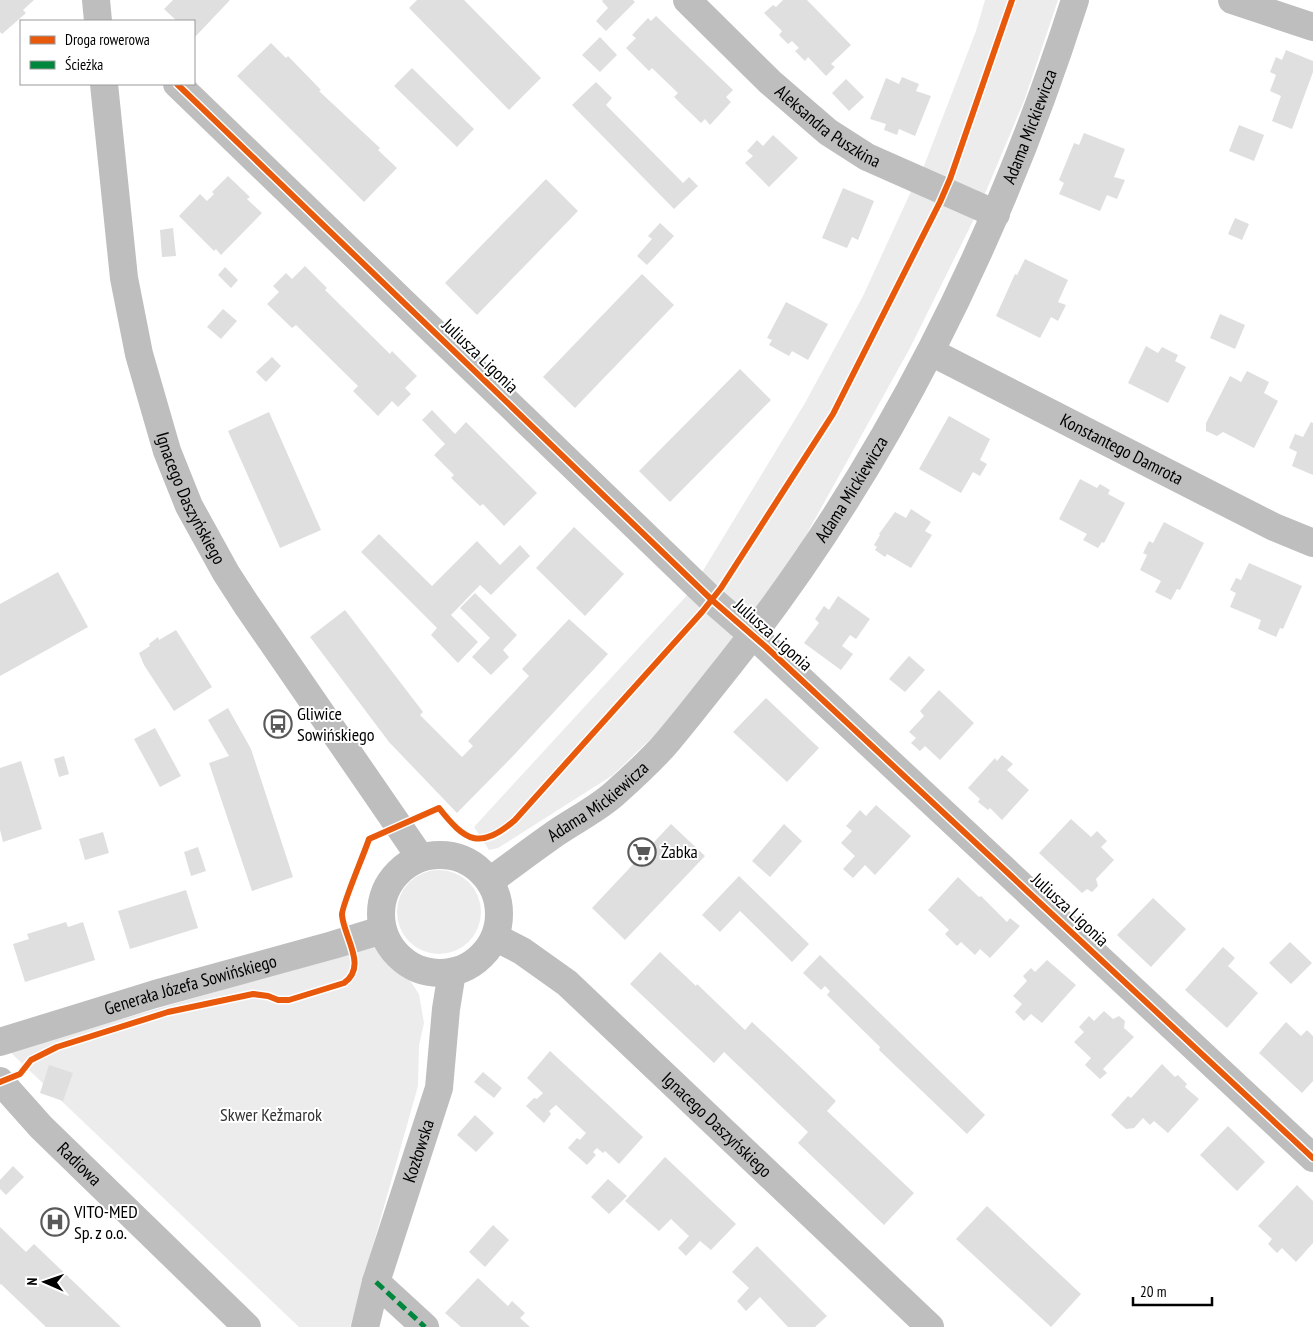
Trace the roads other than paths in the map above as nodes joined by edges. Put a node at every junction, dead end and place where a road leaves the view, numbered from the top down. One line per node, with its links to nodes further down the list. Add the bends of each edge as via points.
1 (96, 0): 5 (street)
2 (687, 0): 9 (street, Aleksandra Puszkina, via 770,82 828,132 867,157)
3 (1075, 0): 9 (street, Adama Mickiewicza, via 1038,109)
4 (1232, 0): 6 (street)
5 (98, 20)
6 (1313, 27)
7 (104, 85): 13 (street, Ignacego Daszyńskiego, via 124,278 138,354 167,451 189,506 241,596)
8 (179, 85): 12 (street, Juliusza Ligonia)
9 (996, 214): 10 (street, Adama Mickiewicza)
10 (930, 352): 11 (street, Konstantego Damrota, via 1209,494); 12 (street, Adama Mickiewicza, via 817,546)
11 (1313, 543)
12 (752, 635): 14 (street, Adama Mickiewicza, via 666,743 612,796); 20 (street, Juliusza Ligonia)
13 (420, 858): 14 (street, via 439,854 459,857 477,867); 15 (street, via 393,877 385,891 381,908)
14 (490, 881): 16 (street, via 498,899 499,918)
15 (382, 930): 17 (street, via 400,957 415,968 433,973); 18 (street, Generała Józefa Sowińskiego, via 154,994)
16 (494, 937): 17 (street, via 484,953 470,965); 25 (street, Ignacego Daszyńskiego, via 522,951 567,984)
17 (452, 972): 21 (street, Kozłowska, via 439,1088)
18 (0, 1042)
19 (0, 1082): 22 (street, Radiowa, via 41,1127)
20 (1313, 1158)
21 (376, 1282): 23 (street, Kozłowska); 24 (street)
22 (247, 1327)
23 (364, 1327)
24 (425, 1327)
25 (930, 1327)

